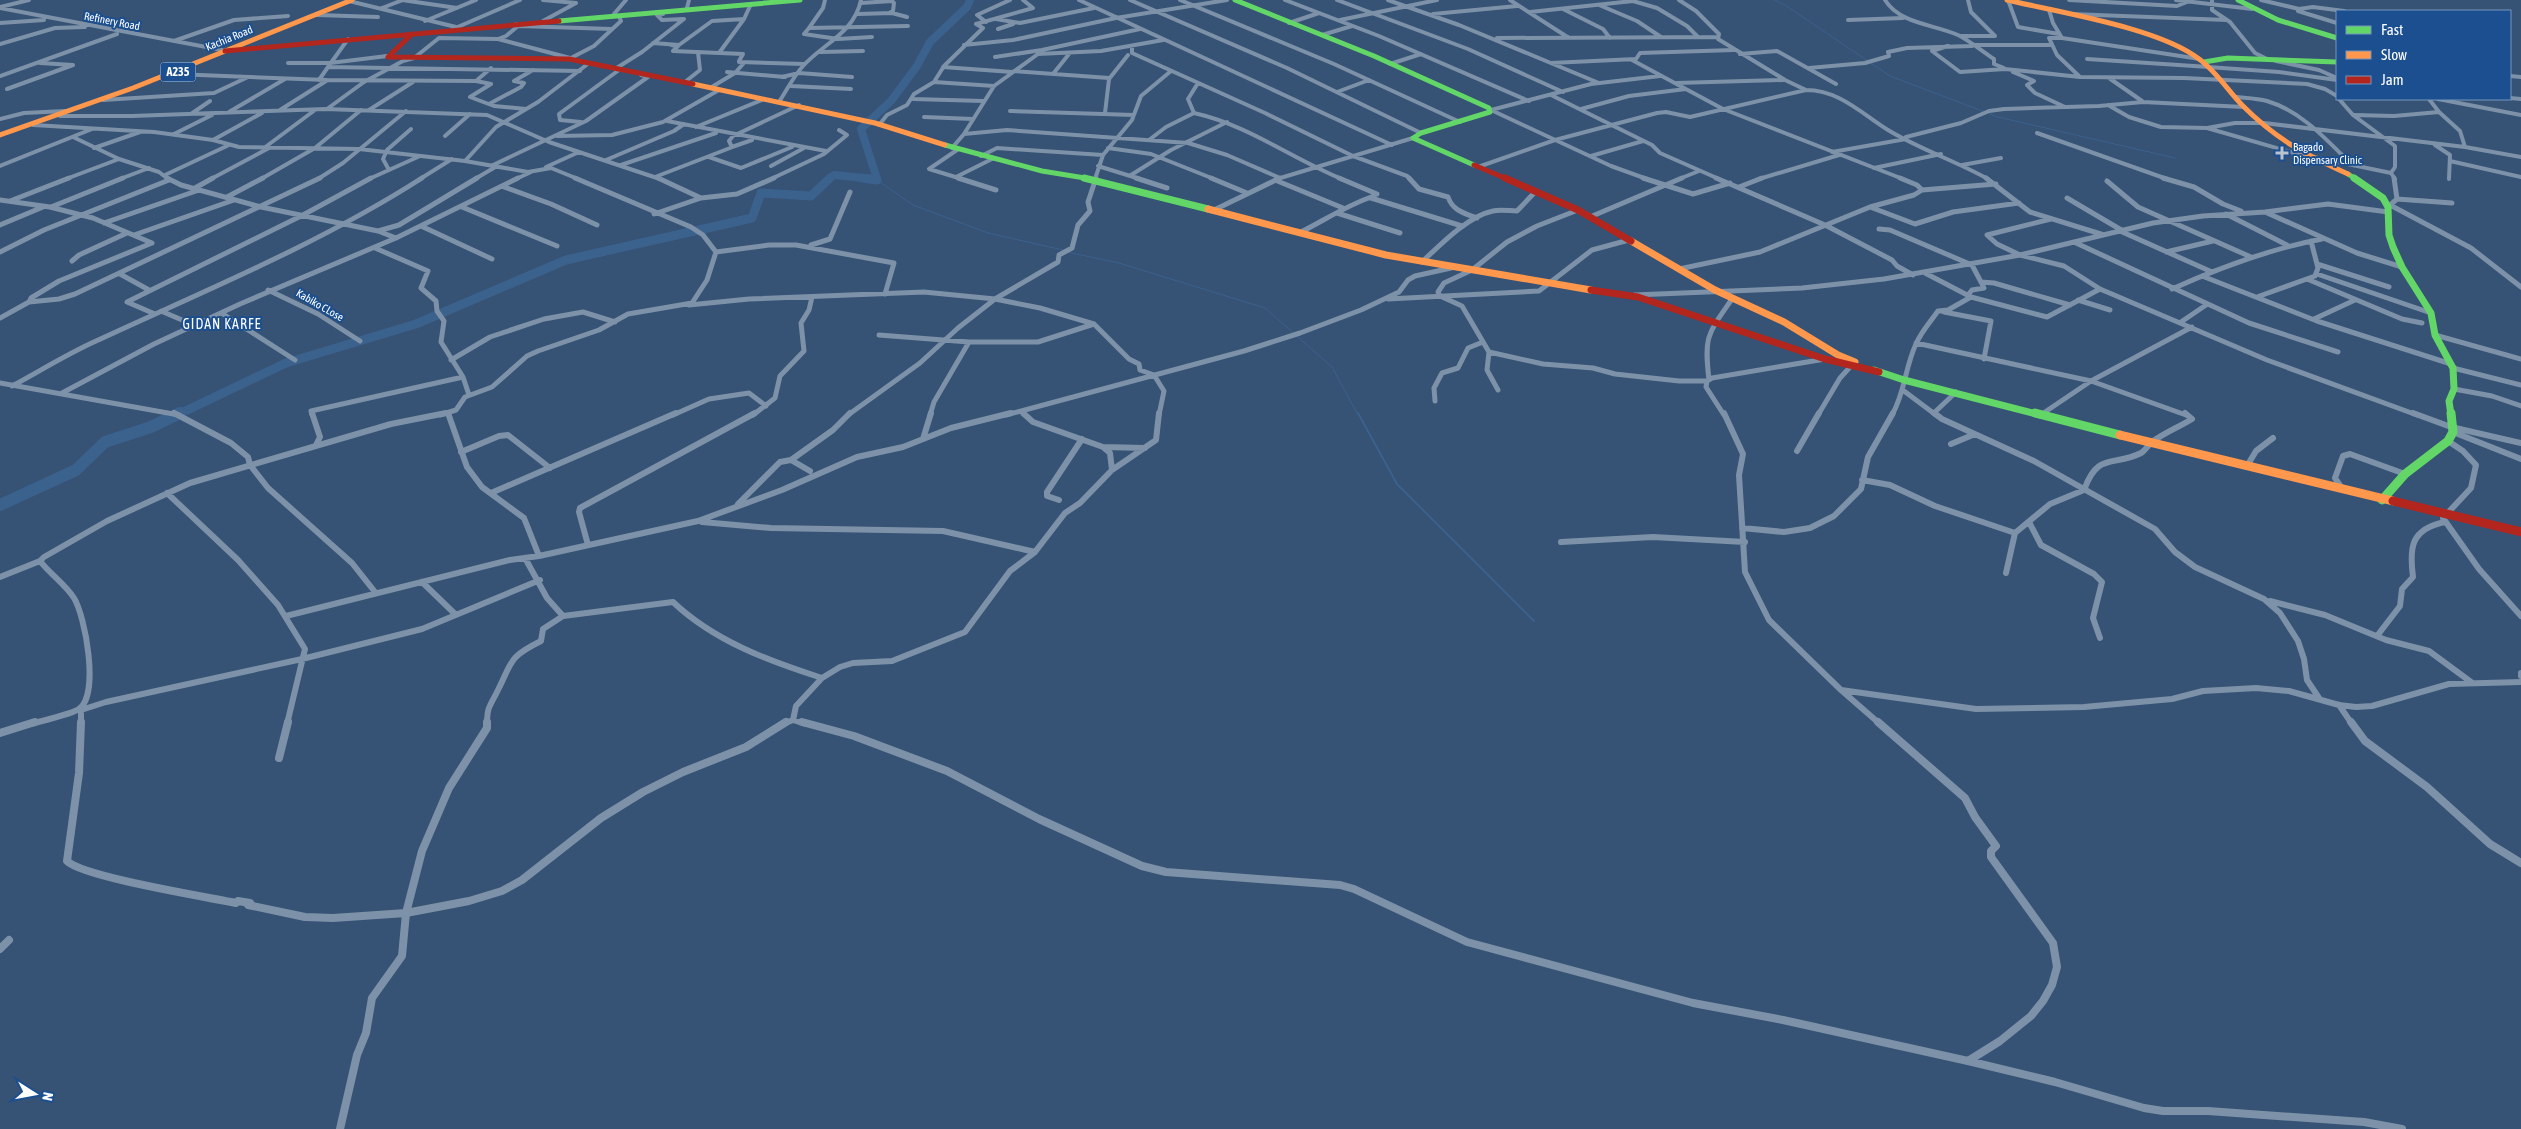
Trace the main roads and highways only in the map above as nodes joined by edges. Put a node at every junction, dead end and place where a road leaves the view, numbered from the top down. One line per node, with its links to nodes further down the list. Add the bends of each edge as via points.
1 (348, 0): 12 (main road, Kachia Road / A235); 12 (main road, Kachia Road / A235)
2 (779, 0): 7 (main road)
3 (800, 0): 8 (main road)
4 (1235, 0): 17 (main road, via 1452,90 1491,110 1417,136 1478,167 1578,210 1715,290)
5 (2008, 0): 14 (main road, via 2166,40)
6 (2238, 0): 11 (main road, via 2278,20)
7 (740, 2): 8 (main road)
8 (686, 6): 9 (main road)
9 (617, 15): 10 (main road); 12 (main road)
10 (412, 34): 12 (main road); 17 (main road, via 387,56 569,59 800,106 879,125 992,159 1094,180 1422,262 1625,295 1825,359)
11 (2336, 38)
12 (226, 48): 15 (main road, Kachia Road / A235); 15 (main road, Kachia Road / A235, via 174,74)
13 (2336, 62): 14 (main road, via 2228,58)
14 (2205, 64): 18 (main road, via 2244,107 2285,142 2309,157 2350,175 2383,198 2389,208 2389,235 2402,267 2431,312 2435,335 2452,366 2454,389 2449,401 2450,434 2405,474)
15 (63, 114): 16 (main road, Kachia Road / A235); 16 (main road, Kachia Road / A235)
16 (0, 134)
17 (1879, 372): 18 (main road)
18 (2382, 500): 19 (main road, via 2445,519)
19 (2521, 532)

